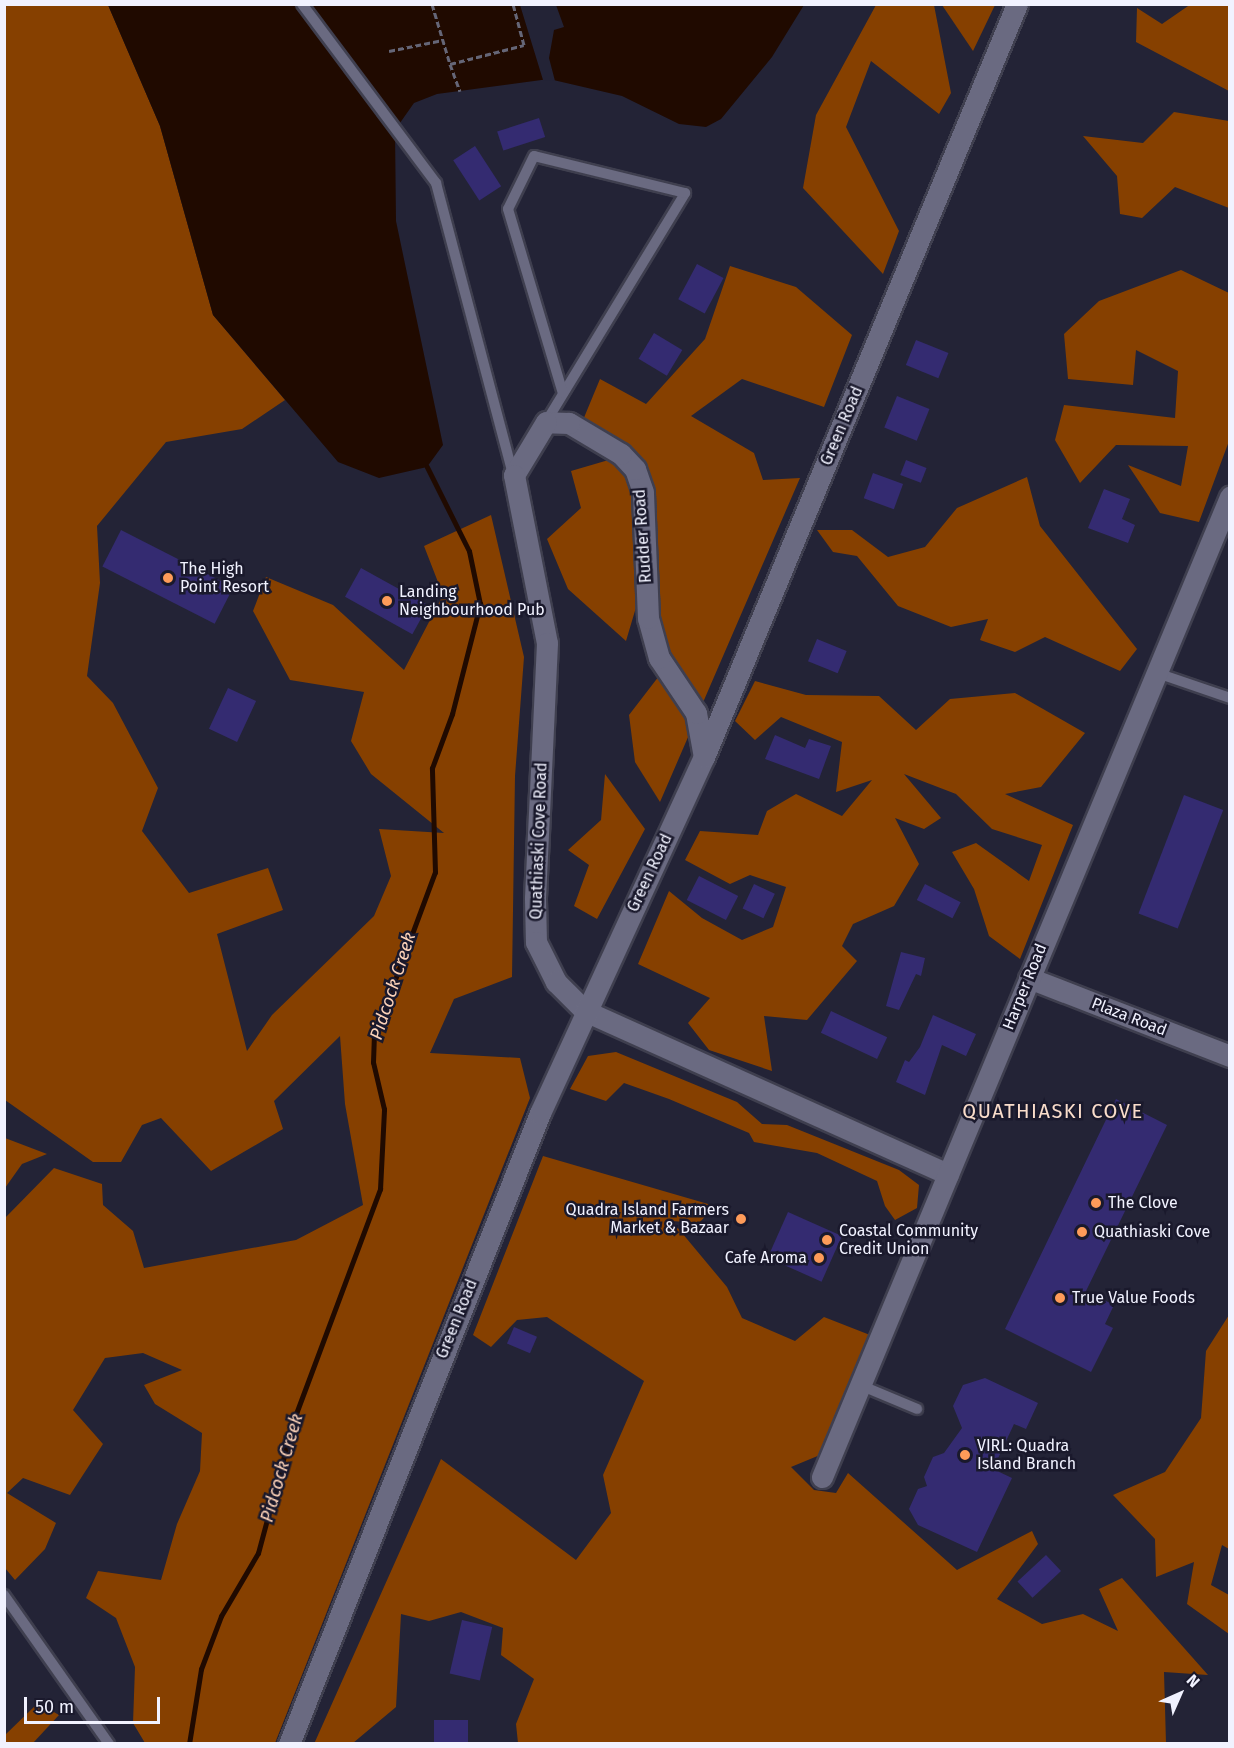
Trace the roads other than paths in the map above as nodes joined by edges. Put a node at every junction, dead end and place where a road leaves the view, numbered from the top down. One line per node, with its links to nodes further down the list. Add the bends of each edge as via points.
1 (302, 4): 5 (lane, via 436,183)
2 (1017, 4): 9 (street, Green Road)
3 (563, 393): 3 (lane, via 685,193 534,156 508,209); 4 (lane)
4 (546, 422): 5 (street); 9 (street, Rudder Road, via 568,423 621,454 635,469 644,492 648,618 659,658 696,713)
5 (514, 475): 11 (street, Quathiaski Cove Road, via 548,643 537,942 556,982)
6 (1230, 497): 7 (street, Harper Road)
7 (1158, 673): 8 (lane); 10 (street, Harper Road)
8 (1230, 698)
9 (704, 756): 11 (street, Green Road)
10 (1029, 978): 12 (street, Plaza Road); 13 (street, Harper Road)
11 (585, 1011): 13 (street, Quathiaski Cove Road); 19 (street, Green Road, via 402,1454)
12 (1230, 1056)
13 (948, 1174): 14 (street, Harper Road)
14 (860, 1385): 15 (lane); 16 (street, Harper Road)
15 (917, 1409)
16 (822, 1477)
17 (4, 1595): 18 (lane)
18 (109, 1743)
19 (290, 1743)

